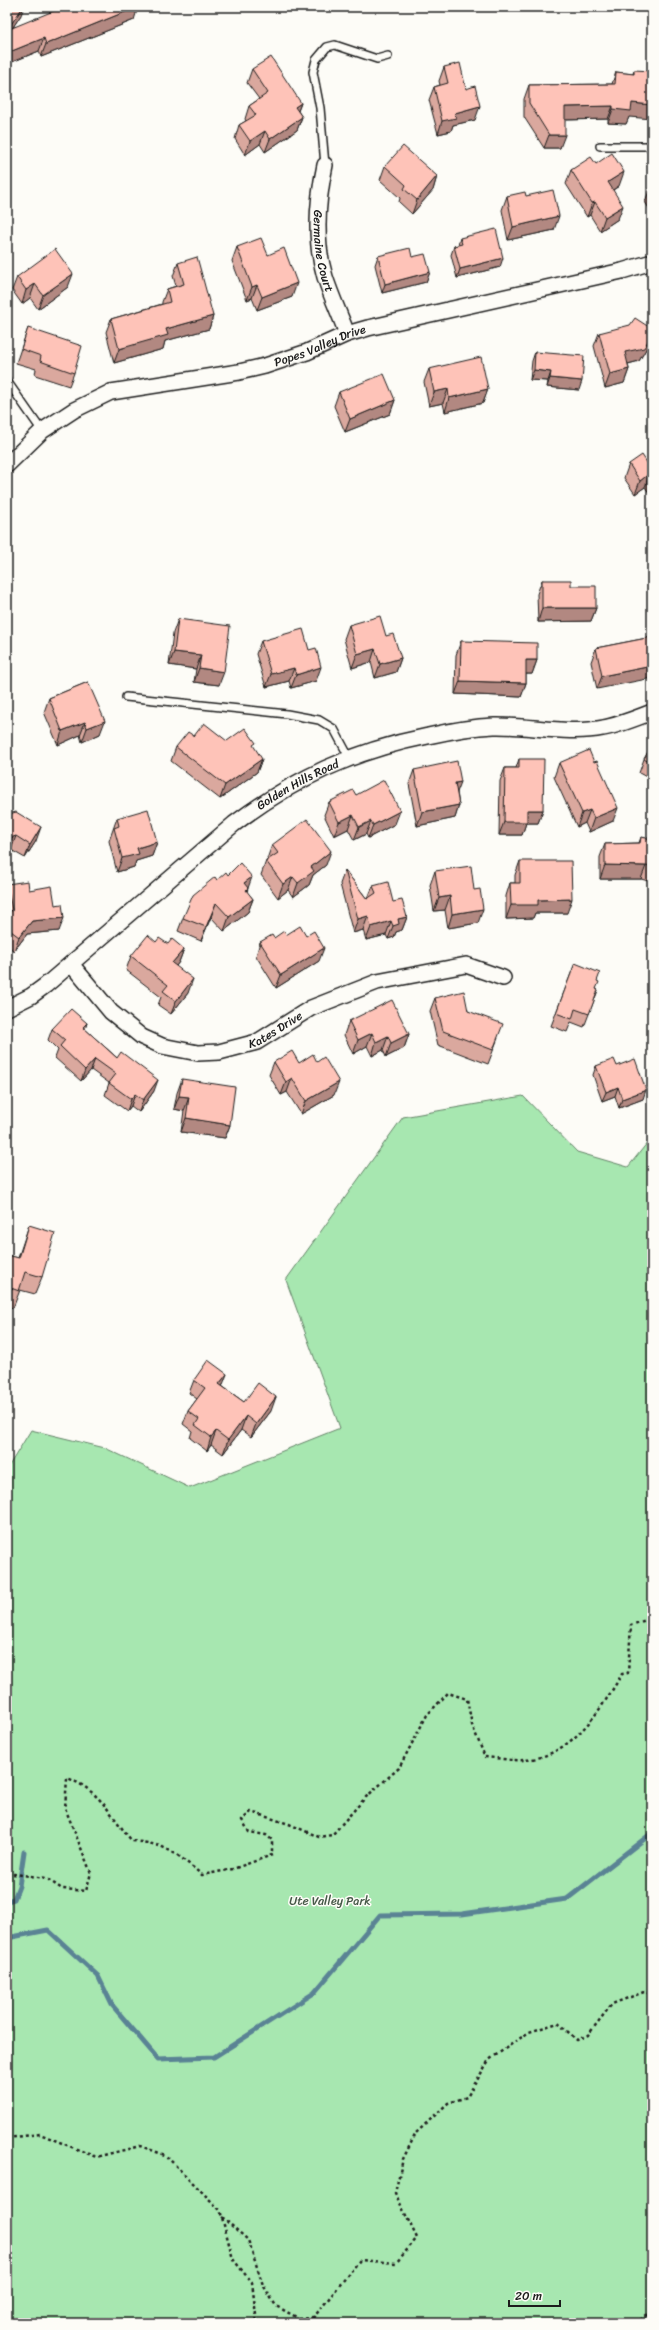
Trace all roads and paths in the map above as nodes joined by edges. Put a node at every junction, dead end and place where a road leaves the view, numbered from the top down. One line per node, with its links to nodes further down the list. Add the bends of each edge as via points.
1 (388, 56): 4 (lane, via 377,59 335,45 327,47 316,60 313,72 320,108)
2 (600, 146): 3 (lane)
3 (652, 146)
4 (325, 165): 6 (street, Germaine Court, via 318,199 320,253 325,276)
5 (652, 262): 6 (street, Popes Valley Drive)
6 (347, 334): 8 (street, Popes Valley Drive, via 307,352 265,366 111,392 74,410)
7 (7, 381): 8 (lane)
8 (42, 431): 9 (street, Popes Valley Drive)
9 (7, 465)
10 (126, 697): 12 (lane, via 287,714 319,720 334,729)
11 (652, 712): 12 (street, Golden Hills Road, via 602,728 581,730 496,726 466,728)
12 (349, 757): 13 (street, Golden Hills Road, via 313,774 234,824)
13 (71, 964): 14 (street, Kates Drive, via 111,1012 142,1037 162,1046 198,1053 219,1052 257,1042 311,1008 377,982 466,965); 15 (street, Golden Hills Road, via 31,996)
14 (504, 978)
15 (7, 1008)
16 (652, 1618): 17 (path, via 631,1625 628,1673 622,1674 590,1722 557,1751 525,1760 485,1757 472,1725 467,1699 448,1693 427,1715 399,1768 366,1796 332,1835 319,1837 251,1812 242,1820 249,1832 266,1835 272,1840 272,1855 202,1875 179,1855 154,1843 132,1841 109,1808 80,1783 67,1778 65,1808 91,1873 86,1891 62,1889 46,1878 14,1874)
17 (7, 1876)
18 (652, 1994): 22 (path, via 644,1992 612,2004 588,2035 577,2040 558,2023 529,2032 489,2060 467,2097 448,2103 416,2133 403,2159 395,2193 417,2238 396,2263 360,2260)
19 (7, 2138): 20 (path, via 40,2134 96,2157 140,2146 146,2148 165,2155 220,2210)
20 (222, 2216): 22 (path, via 248,2240 263,2285 276,2306 298,2318); 23 (path, via 233,2259 252,2283)
21 (652, 2313): 25 (path)
22 (314, 2317): 24 (path)
23 (257, 2323)
24 (309, 2323)
25 (635, 2323)

